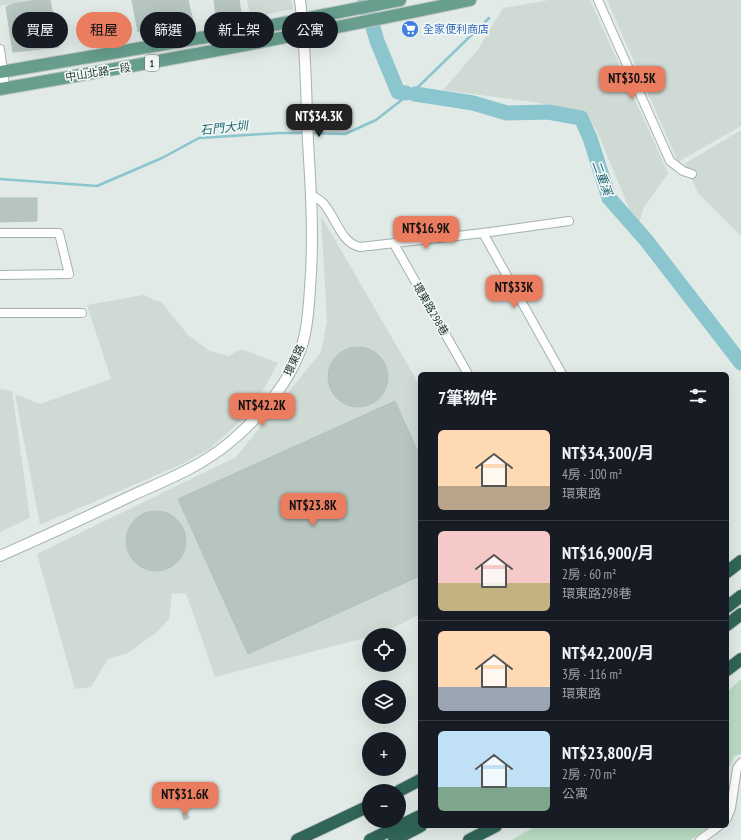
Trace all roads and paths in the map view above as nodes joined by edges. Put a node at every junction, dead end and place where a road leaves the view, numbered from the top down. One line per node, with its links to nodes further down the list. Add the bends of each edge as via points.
1 (300, 0): 5 (street, 環東路)
2 (400, 0): 6 (main road, 中山北路一段 / 1)
3 (470, 0): 8 (main road, 中山北路一段 / 1)
4 (598, 0): 14 (street, via 670,161)
5 (301, 12)
6 (338, 12)
7 (282, 23): 12 (main road, 中山北路一段 / 1)
8 (338, 27)
9 (282, 38): 13 (main road, 中山北路一段 / 1)
10 (304, 48): 15 (street, 環東路)
11 (0, 50): 12 (street)
12 (2, 71): 13 (street)
13 (2, 88)
14 (692, 174)
15 (311, 195): 19 (street, via 322,202 347,239 354,245 360,247); 25 (street, 環東路, via 312,260 304,339 293,367 267,407 228,443 198,465)
16 (569, 221): 18 (street)
17 (0, 232): 20 (street, via 59,233 69,274)
18 (483, 233): 19 (street); 24 (street)
19 (394, 244): 23 (street, 環東路298巷)
20 (0, 275)
21 (0, 313): 22 (street)
22 (82, 313)
23 (467, 372)
24 (561, 372)
25 (0, 556)
26 (741, 561): 27 (highway)
27 (729, 570)
28 (741, 596): 29 (highway)
29 (729, 605)
30 (741, 614): 31 (highway)
31 (729, 623)
32 (741, 659): 33 (highway)
33 (729, 668)
34 (741, 763): 38 (street, via 737,768)
35 (418, 781): 36 (highway)
36 (406, 787)
37 (362, 809): 43 (highway)
38 (729, 813)
39 (418, 817): 44 (highway)
40 (418, 828): 45 (highway)
41 (492, 828): 46 (highway)
42 (716, 828): 47 (street)
43 (297, 840)
44 (370, 840)
45 (394, 840)
46 (469, 840)
47 (700, 840)

